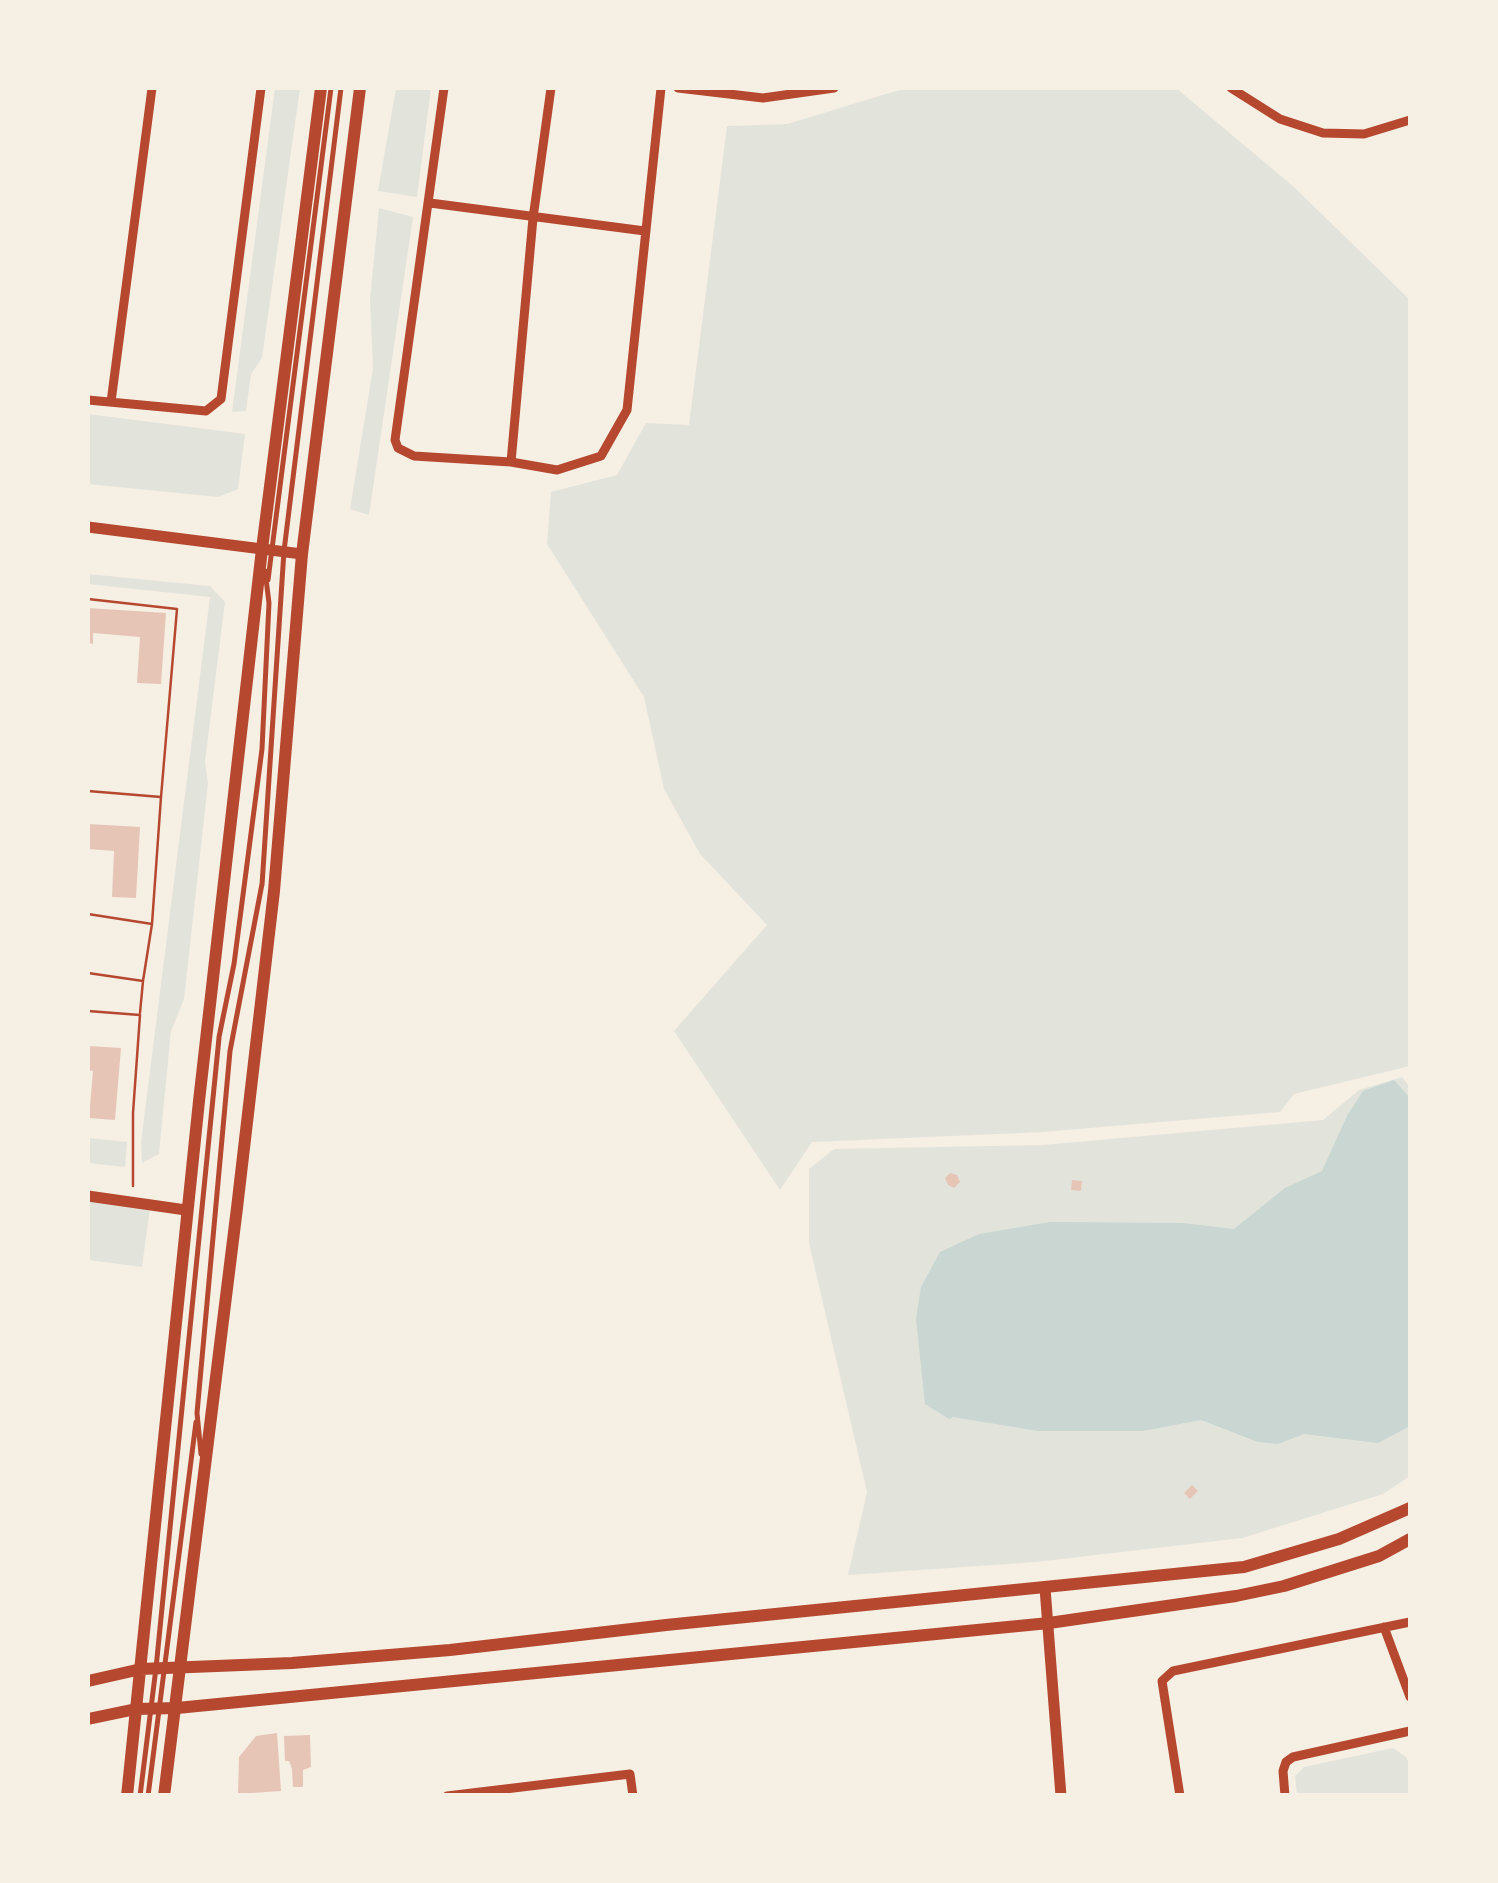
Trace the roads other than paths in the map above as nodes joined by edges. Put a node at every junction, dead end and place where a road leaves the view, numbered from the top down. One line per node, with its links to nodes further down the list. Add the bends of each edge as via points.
1 (152, 88): 19 (street)
2 (260, 88): 19 (street, via 221,398 206,410)
3 (320, 88): 22 (main road)
4 (331, 88): 22 (lane)
5 (340, 88): 22 (lane)
6 (360, 88): 23 (main road)
7 (444, 88): 15 (street)
8 (551, 88): 16 (street)
9 (661, 88): 17 (street)
10 (678, 88): 13 (street)
11 (834, 88): 13 (street)
12 (1231, 88): 14 (street, via 1280,119 1322,133 1364,134)
13 (764, 93)
14 (1410, 120)
15 (430, 202): 16 (street); 20 (street, via 395,440 414,456)
16 (533, 218): 17 (street); 20 (street)
17 (646, 231): 20 (street, via 626,410 602,456 557,470)
18 (88, 400): 19 (street)
19 (111, 402)
20 (512, 462)
21 (88, 527): 22 (street)
22 (273, 550): 23 (street); 25 (lane); 26 (lane, via 262,749); 27 (main road)
23 (302, 554): 24 (main road)
24 (277, 838): 25 (lane); 31 (main road)
25 (262, 884): 30 (lane, via 230,1051)
26 (219, 1038): 27 (lane); 39 (lane)
27 (198, 1101): 29 (main road)
28 (88, 1196): 29 (street)
29 (186, 1210): 39 (main road)
30 (197, 1412): 31 (lane); 39 (lane)
31 (203, 1472): 38 (main road)
32 (1410, 1508): 34 (main road, via 1339,1540 1244,1567)
33 (1410, 1539): 36 (main road, via 1379,1556 1284,1586)
34 (1045, 1588): 36 (street); 38 (main road, via 450,1650)
35 (1410, 1622): 37 (street)
36 (1049, 1623): 43 (main road); 52 (street)
37 (1384, 1627): 41 (street); 53 (street, via 1173,1671 1162,1681)
38 (182, 1666): 39 (main road); 43 (main road)
39 (154, 1668): 40 (main road); 42 (main road); 42 (lane)
40 (88, 1681)
41 (1410, 1697)
42 (149, 1708): 43 (main road); 44 (main road); 46 (main road); 47 (lane); 48 (lane)
43 (177, 1708): 49 (main road)
44 (88, 1718)
45 (1410, 1731): 54 (street, via 1293,1756 1283,1771)
46 (127, 1796)
47 (140, 1796)
48 (148, 1796)
49 (164, 1796)
50 (447, 1796): 51 (street, via 630,1774)
51 (633, 1796)
52 (1061, 1796)
53 (1180, 1796)
54 (1286, 1796)

